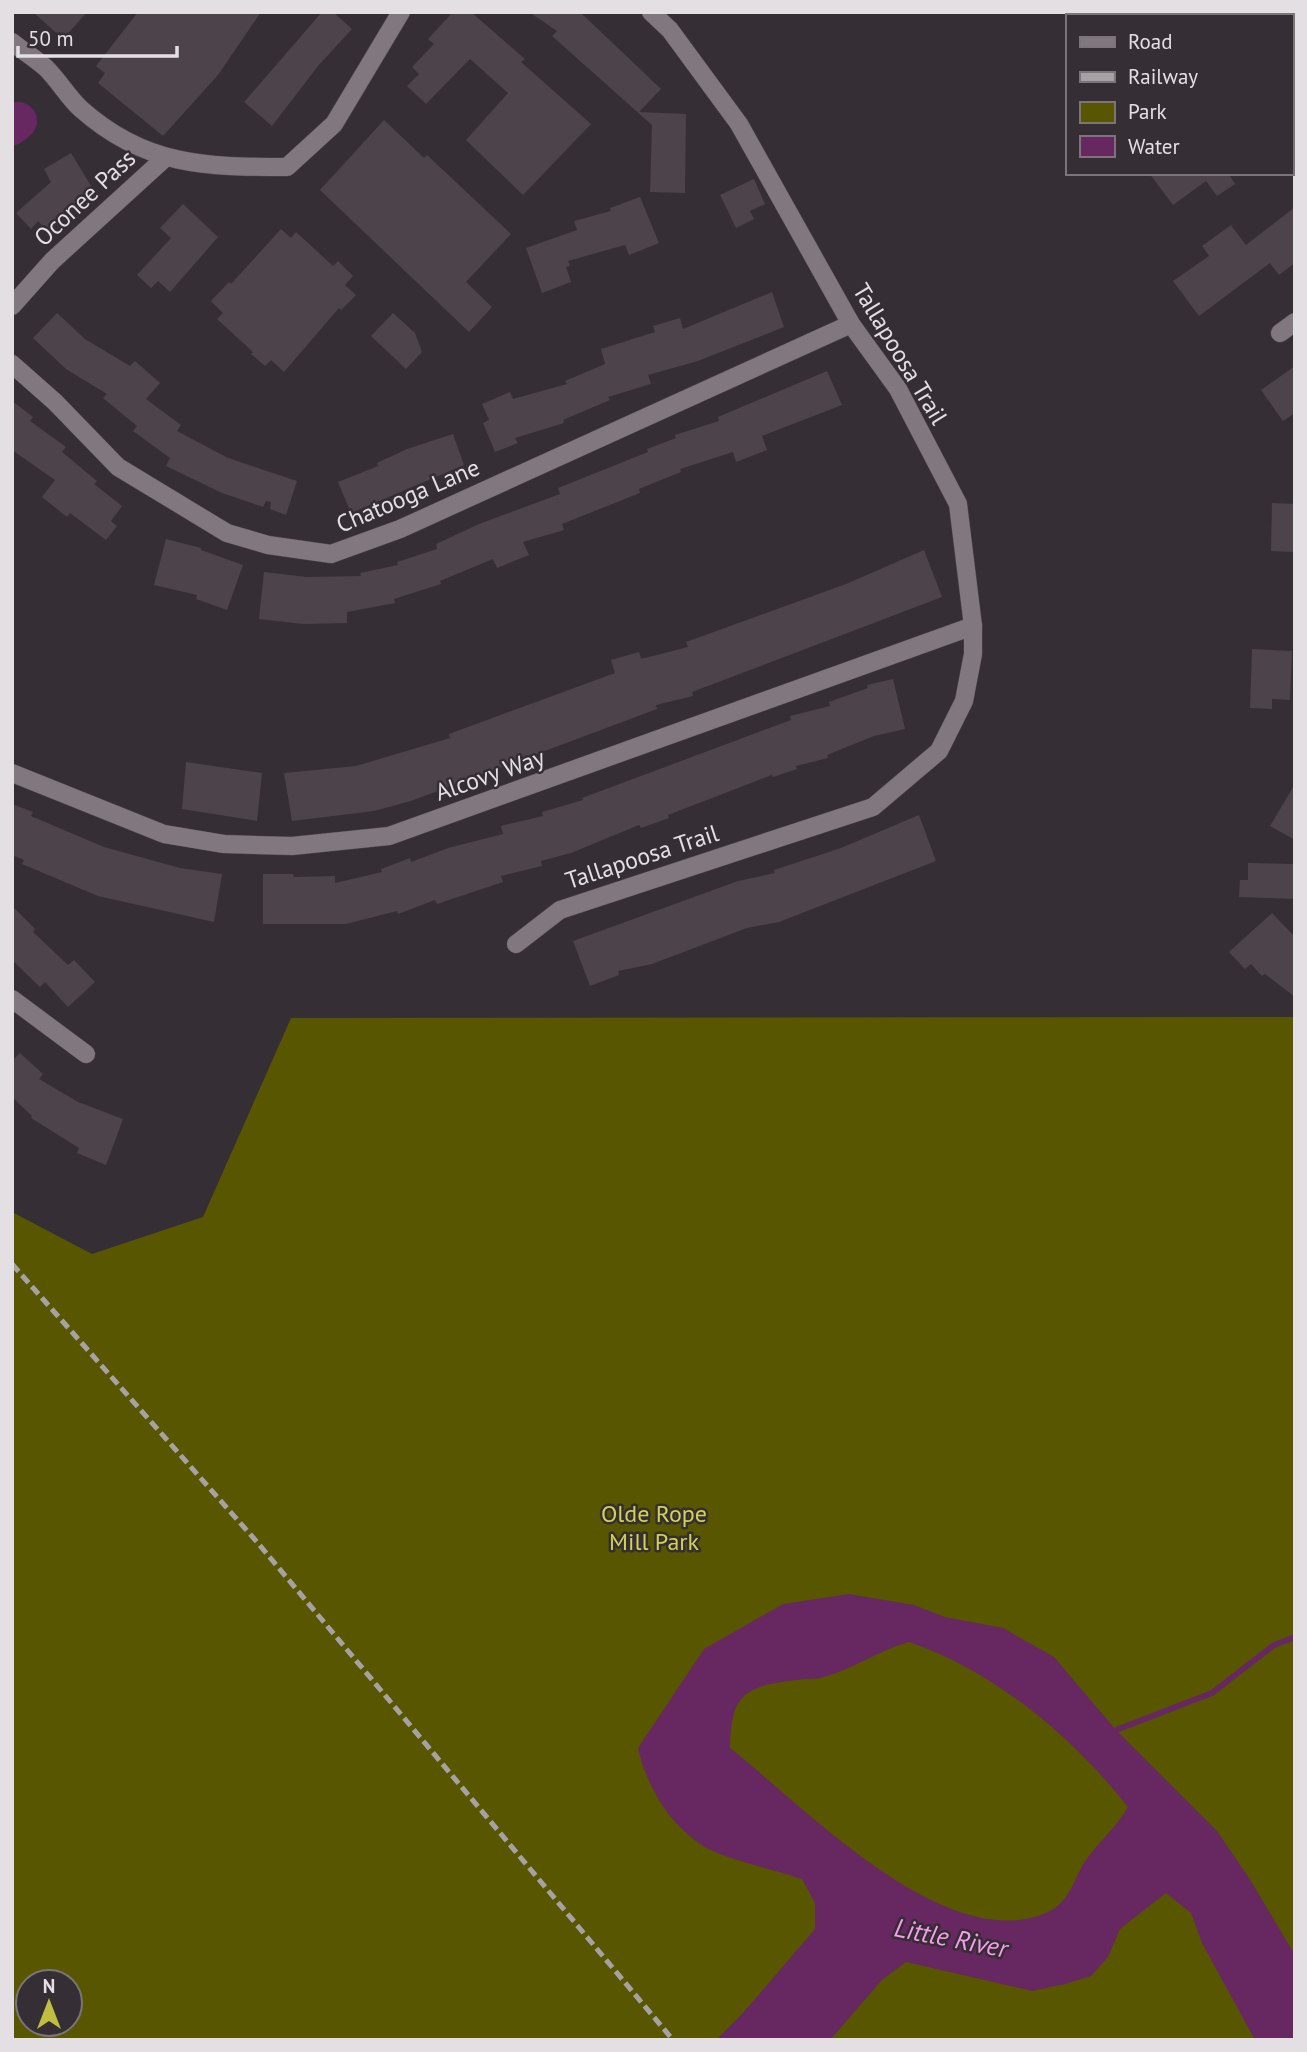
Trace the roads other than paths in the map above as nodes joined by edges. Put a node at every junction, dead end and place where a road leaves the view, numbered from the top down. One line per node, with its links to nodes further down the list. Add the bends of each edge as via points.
1 (401, 12): 4 (street, via 334,124 287,167)
2 (651, 12): 7 (street, Tallapoosa Trail, via 670,30 738,124)
3 (12, 42): 4 (street, via 46,67 80,108 124,143)
4 (165, 158): 5 (street, Oconee Pass, via 52,261)
5 (12, 306)
6 (1295, 322): 8 (street)
7 (851, 324): 9 (street, Chatooga Lane, via 400,529 331,554 268,545 228,533 177,505 118,467); 10 (street, Tallapoosa Trail, via 898,389 958,505)
8 (1280, 333)
9 (12, 364)
10 (974, 626): 11 (street, Alcovy Way, via 389,836 292,846 224,844 164,834); 12 (street, Tallapoosa Trail, via 974,654 964,701 939,751 873,807 560,910)
11 (12, 773)
12 (516, 944)
13 (12, 999): 14 (street)
14 (86, 1054)

